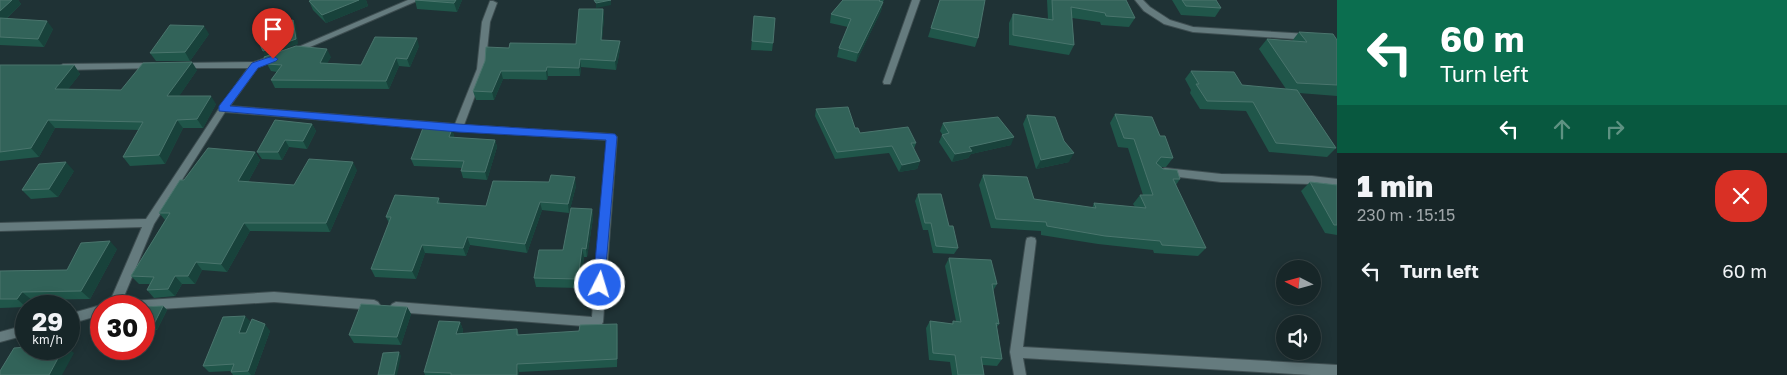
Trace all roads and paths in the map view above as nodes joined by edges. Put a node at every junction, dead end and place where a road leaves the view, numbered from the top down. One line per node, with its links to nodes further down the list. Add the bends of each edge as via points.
1 (415, 0): 6 (street, via 326,39)
2 (916, 0): 8 (street)
3 (1139, 0): 5 (street, via 1167,22 1193,29)
4 (493, 3): 10 (street, via 486,22 481,69)
5 (1321, 37)
6 (255, 65): 7 (street); 9 (street)
7 (49, 67)
8 (887, 82)
9 (223, 109): 10 (street); 13 (street)
10 (458, 128): 17 (street, via 612,137 597,322 274,298)
11 (1156, 172): 12 (street)
12 (1337, 183)
13 (149, 223): 14 (street); 16 (street)
14 (0, 227)
15 (1031, 241): 20 (street)
16 (119, 295)
17 (155, 305)
18 (15, 333): 19 (street)
19 (0, 337)
20 (1016, 352): 21 (street); 22 (street)
21 (1337, 371)
22 (1020, 375)

